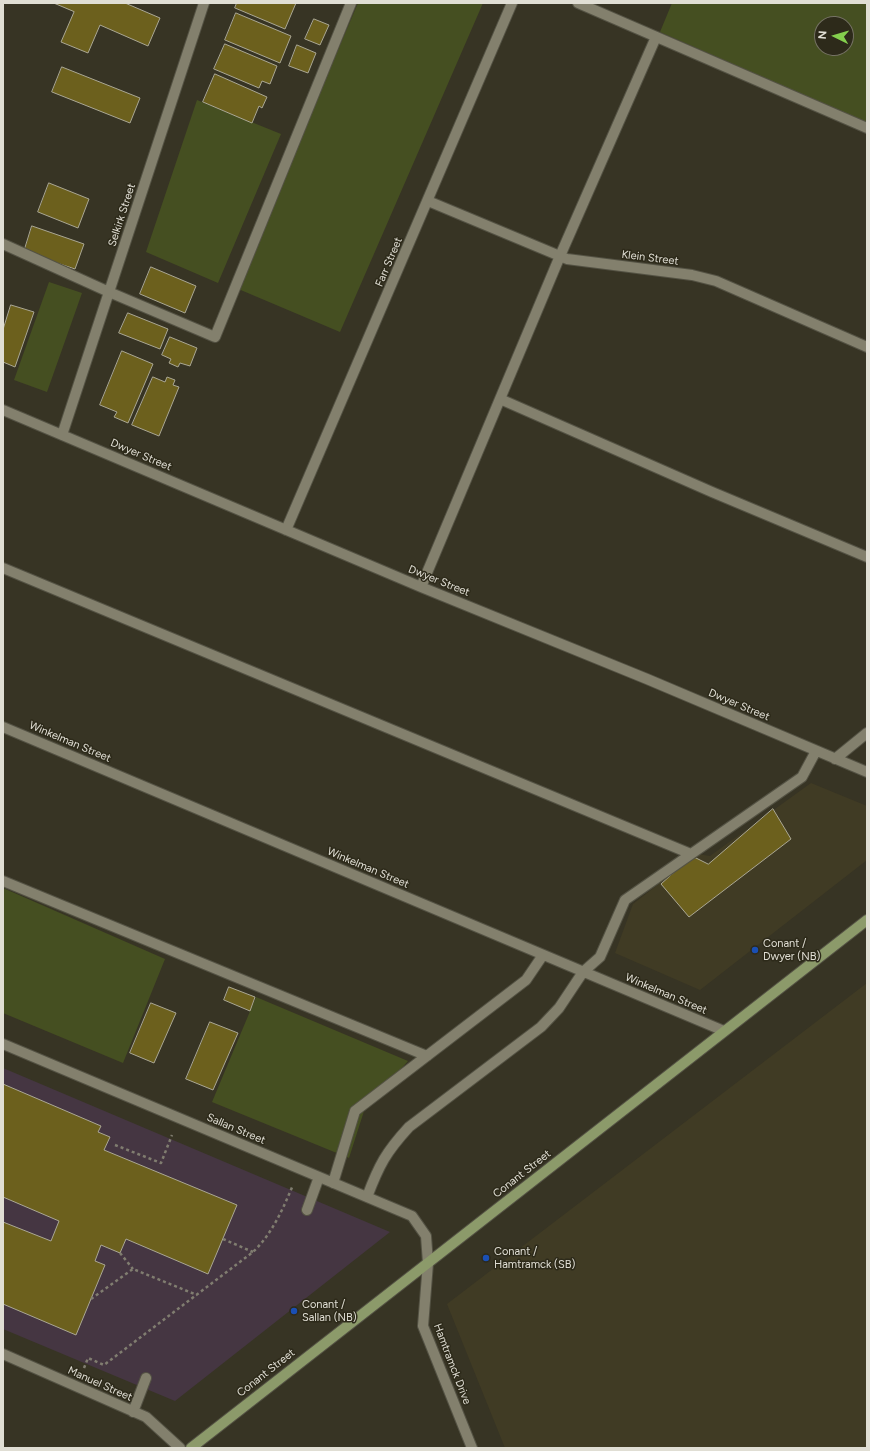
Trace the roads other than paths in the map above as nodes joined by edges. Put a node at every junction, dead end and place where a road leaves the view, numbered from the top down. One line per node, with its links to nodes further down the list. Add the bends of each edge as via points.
1 (204, 3): 10 (street, Selkirk Street)
2 (351, 3): 10 (street, via 215,336)
3 (512, 3): 7 (street, Farr Street)
4 (578, 3): 5 (street)
5 (656, 37): 6 (street); 9 (street)
6 (867, 128)
7 (428, 201): 9 (street, Klein Street); 15 (street, Farr Street)
8 (3, 244): 10 (street)
9 (560, 256): 11 (street, Klein Street, via 566,259 692,275 716,281); 12 (street)
10 (109, 292): 14 (street, Selkirk Street)
11 (867, 347)
12 (500, 399): 16 (street, via 712,492); 18 (street)
13 (3, 410): 14 (street, Dwyer Street)
14 (62, 435): 15 (street, Dwyer Street)
15 (286, 530): 18 (street, Dwyer Street)
16 (867, 556)
17 (3, 568): 24 (street)
18 (421, 588): 21 (street, Dwyer Street)
19 (3, 727): 27 (street, Winkelman Street)
20 (867, 733): 22 (street)
21 (816, 751): 22 (street, Dwyer Street); 24 (street, via 802,777)
22 (835, 759): 23 (street, Dwyer Street)
23 (867, 772)
24 (691, 854): 28 (street, via 625,900 600,957)
25 (3, 881): 31 (street)
26 (867, 920): 29 (main road, Conant Street)
27 (543, 955): 28 (street, Winkelman Street); 31 (street, via 526,980)
28 (583, 972): 29 (street, Winkelman Street); 34 (street, via 576,986 541,1028 410,1127 378,1167)
29 (724, 1031): 36 (main road, Conant Street)
30 (3, 1044): 32 (street, Sallan Street)
31 (427, 1056): 33 (street, via 355,1111)
32 (319, 1177): 33 (street, Sallan Street); 35 (street)
33 (333, 1183): 34 (street, Sallan Street)
34 (367, 1197): 36 (street, Sallan Street, via 412,1216 426,1236)
35 (307, 1210)
36 (428, 1263): 41 (main road, Conant Street); 42 (street, Hamtramck Drive, via 423,1326)
37 (3, 1354): 39 (street, Manuel Street)
38 (146, 1378): 39 (street)
39 (133, 1412): 40 (street, Manuel Street, via 146,1417)
40 (180, 1448)
41 (191, 1448)
42 (472, 1448)

